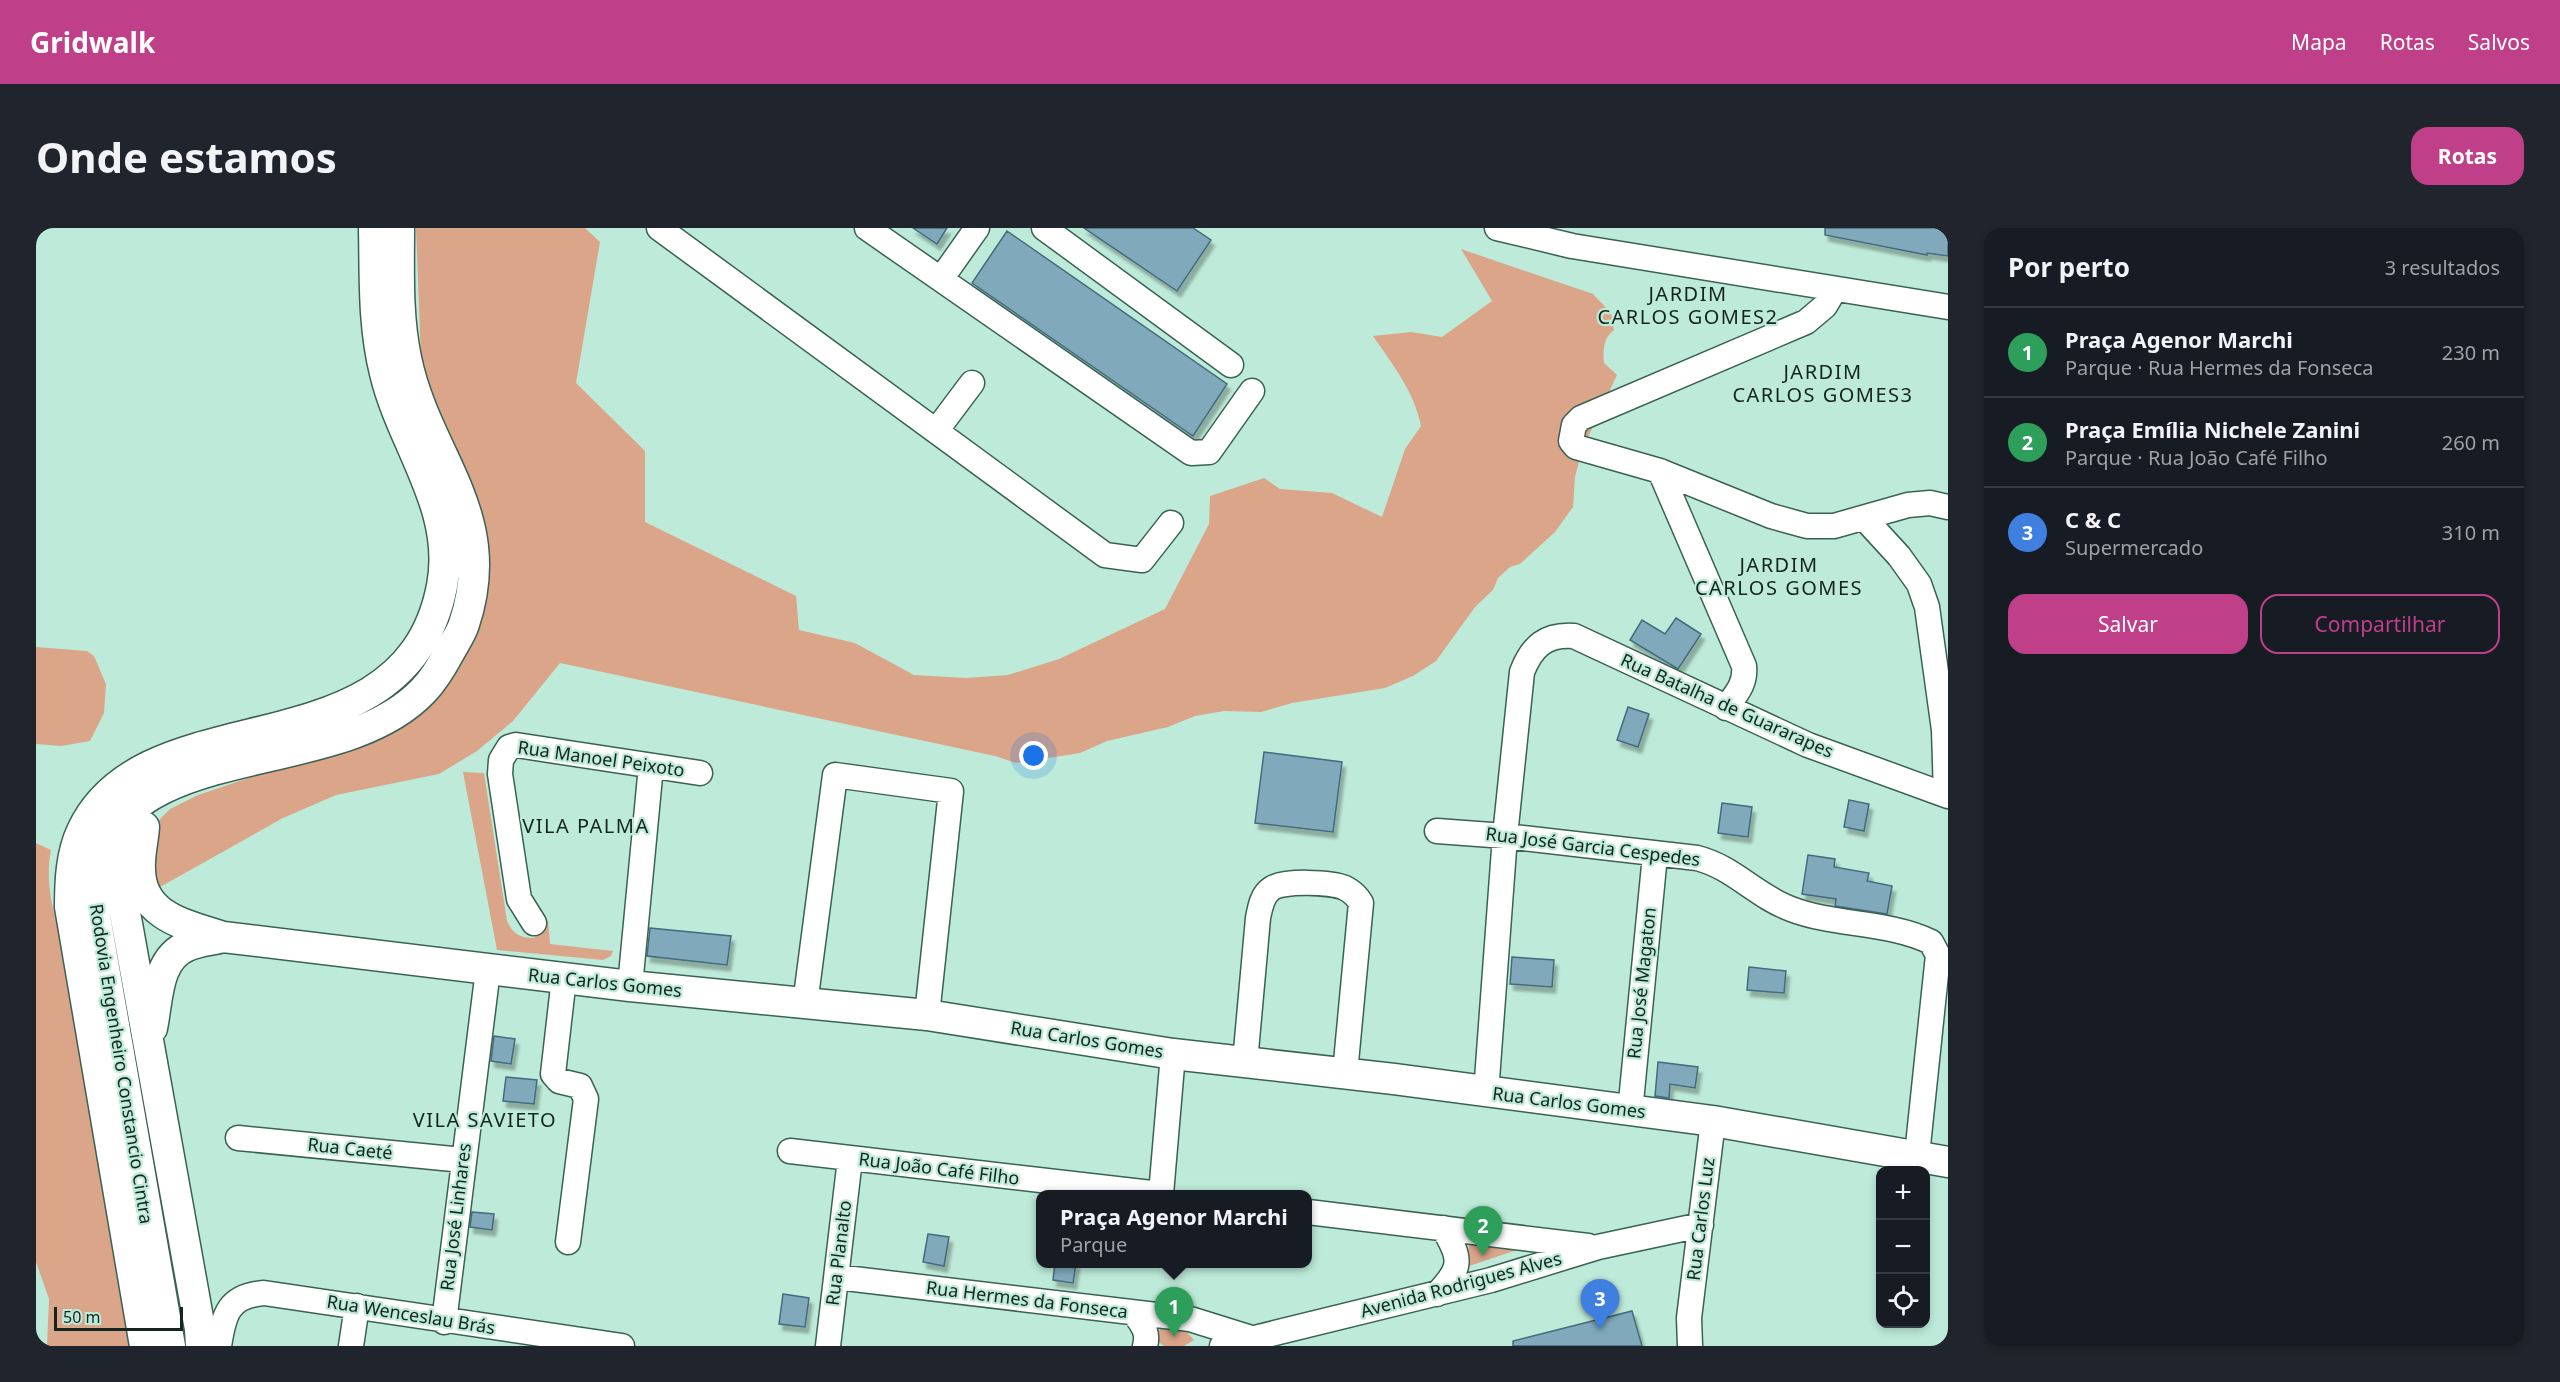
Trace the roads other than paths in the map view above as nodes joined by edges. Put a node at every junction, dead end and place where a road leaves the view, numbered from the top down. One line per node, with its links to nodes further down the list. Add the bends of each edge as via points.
1 (375, 228): 65 (main road, Rodovia Engenheiro Constancio Cintra, via 374,292 385,374 435,500 443,546 442,586 431,618 418,645 397,671 369,693 292,724 172,755 133,774 101,802 81,831 75,853 70,907)
2 (399, 228): 21 (main road, Rodovia Engenheiro Constancio Cintra, via 398,280 406,359 435,442 460,492 475,550 474,587 464,626 423,691 377,723 301,750)
3 (659, 228): 14 (street)
4 (867, 228): 8 (street)
5 (977, 228): 8 (street)
6 (1044, 228): 11 (street)
7 (1497, 228): 9 (street, via 1572,246)
8 (941, 279): 13 (street, via 1191,453 1209,452)
9 (1835, 289): 10 (street); 15 (street, via 1825,306 1806,322 1581,418 1571,433 1576,447)
10 (1948, 307)
11 (1231, 364)
12 (972, 383): 14 (street)
13 (1252, 391)
14 (936, 431): 18 (street, via 1105,555 1142,560)
15 (1660, 471): 17 (street, via 1771,516 1807,526 1834,526); 19 (street, via 1744,666 1741,688)
16 (1948, 507): 17 (street, via 1930,503 1908,505)
17 (1865, 519): 23 (street, via 1919,584 1927,607 1944,730)
18 (1171, 523)
19 (1726, 708): 23 (street, Rua Batalha de Guararapes, via 1808,745); 26 (street, Rua Batalha de Guararapes, via 1574,636 1557,635 1541,642 1529,654 1522,672)
20 (651, 766): 22 (street, Rua Manoel Peixoto); 28 (street, Rua Manoel Peixoto, via 516,745 504,751 500,774 519,899); 32 (street)
21 (202, 773): 24 (main road); 66 (main road, Rodovia Engenheiro Constancio Cintra, via 145,797 126,812 105,839 95,863 93,885 95,916)
22 (700, 773)
23 (1947, 796)
24 (144, 827): 29 (main road, via 139,870 156,911); 35 (main road, via 132,844 120,885)
25 (1437, 831): 26 (street, Rua José Garcia Cespedes)
26 (1505, 836): 27 (street, Rua José Garcia Cespedes); 39 (street)
27 (1655, 855): 40 (street, Rua José Magaton); 44 (street, Rua José Garcia Cespedes, via 1716,863 1793,910 1923,938 1936,947)
28 (534, 923)
29 (223, 937): 30 (main road, Rua Carlos Gomes); 35 (main road, via 187,945 168,959)
30 (488, 970): 31 (main road, Rua Carlos Gomes); 46 (street, Rua José Linhares)
31 (564, 978): 32 (main road, Rua Carlos Gomes); 53 (street, via 553,1074 559,1081 580,1086 586,1099)
32 (630, 986): 33 (main road, Rua Carlos Gomes)
33 (805, 1004): 34 (main road, Rua Carlos Gomes); 34 (street, via 835,775 951,791)
34 (927, 1015): 36 (main road, Rua Carlos Gomes)
35 (149, 1045): 67 (main road)
36 (1173, 1054): 37 (main road, Rua Carlos Gomes); 49 (street)
37 (1245, 1062): 38 (main road, Rua Carlos Gomes); 38 (street, via 1263,900 1279,884 1342,886 1361,903)
38 (1345, 1073): 39 (main road, Rua Carlos Gomes)
39 (1486, 1093): 40 (main road, Rua Carlos Gomes)
40 (1630, 1112): 41 (main road, Rua Carlos Gomes)
41 (1713, 1121): 44 (main road, Rua Carlos Gomes); 51 (street, Rua Carlos Luz)
42 (238, 1138): 46 (street, Rua Caeté)
43 (790, 1151): 45 (street, Rua João Café Filho)
44 (1917, 1155): 47 (main road, Rua Carlos Gomes)
45 (850, 1159): 48 (street, Rua João Café Filho); 55 (street, Rua Planalto)
46 (463, 1160): 61 (street, Rua José Linhares)
47 (1948, 1162)
48 (1125, 1190)
49 (1160, 1190)
50 (1312, 1212): 52 (street)
51 (1701, 1225): 54 (street, Avenida Rodrigues Alves); 60 (street, Rua Carlos Luz)
52 (1443, 1228): 54 (street); 56 (street, via 1456,1249 1458,1264)
53 (568, 1242)
54 (1598, 1247): 56 (street, Avenida Rodrigues Alves)
55 (837, 1277): 58 (street, Rua Planalto); 59 (street, Rua Hermes da Fonseca)
56 (1437, 1294): 63 (street, Avenida Rodrigues Alves)
57 (357, 1306): 61 (street, Rua Wenceslau Brás); 68 (street, Rua Wenceslau Brás, via 249,1294 237,1300 223,1321); 69 (street)
58 (832, 1311): 71 (street); 72 (street, Rua Planalto)
59 (1134, 1313): 63 (street, Rua Hermes da Fonseca, via 1190,1319); 73 (street, via 1144,1326)
60 (1689, 1318): 75 (street, Rua Carlos Luz); 76 (street, Rua Carlos Luz)
61 (444, 1322): 62 (street, Rua Wenceslau Brás)
62 (477, 1336): 64 (street, Rua Wenceslau Brás)
63 (1251, 1338): 74 (street, Avenida Rodrigues Alves)
64 (596, 1344): 70 (street, Rua Wenceslau Brás)
65 (145, 1346)
66 (170, 1346)
67 (201, 1346)
68 (219, 1346)
69 (351, 1346)
70 (622, 1346)
71 (817, 1346)
72 (828, 1346)
73 (1145, 1346)
74 (1222, 1346)
75 (1681, 1346)
76 (1690, 1346)

